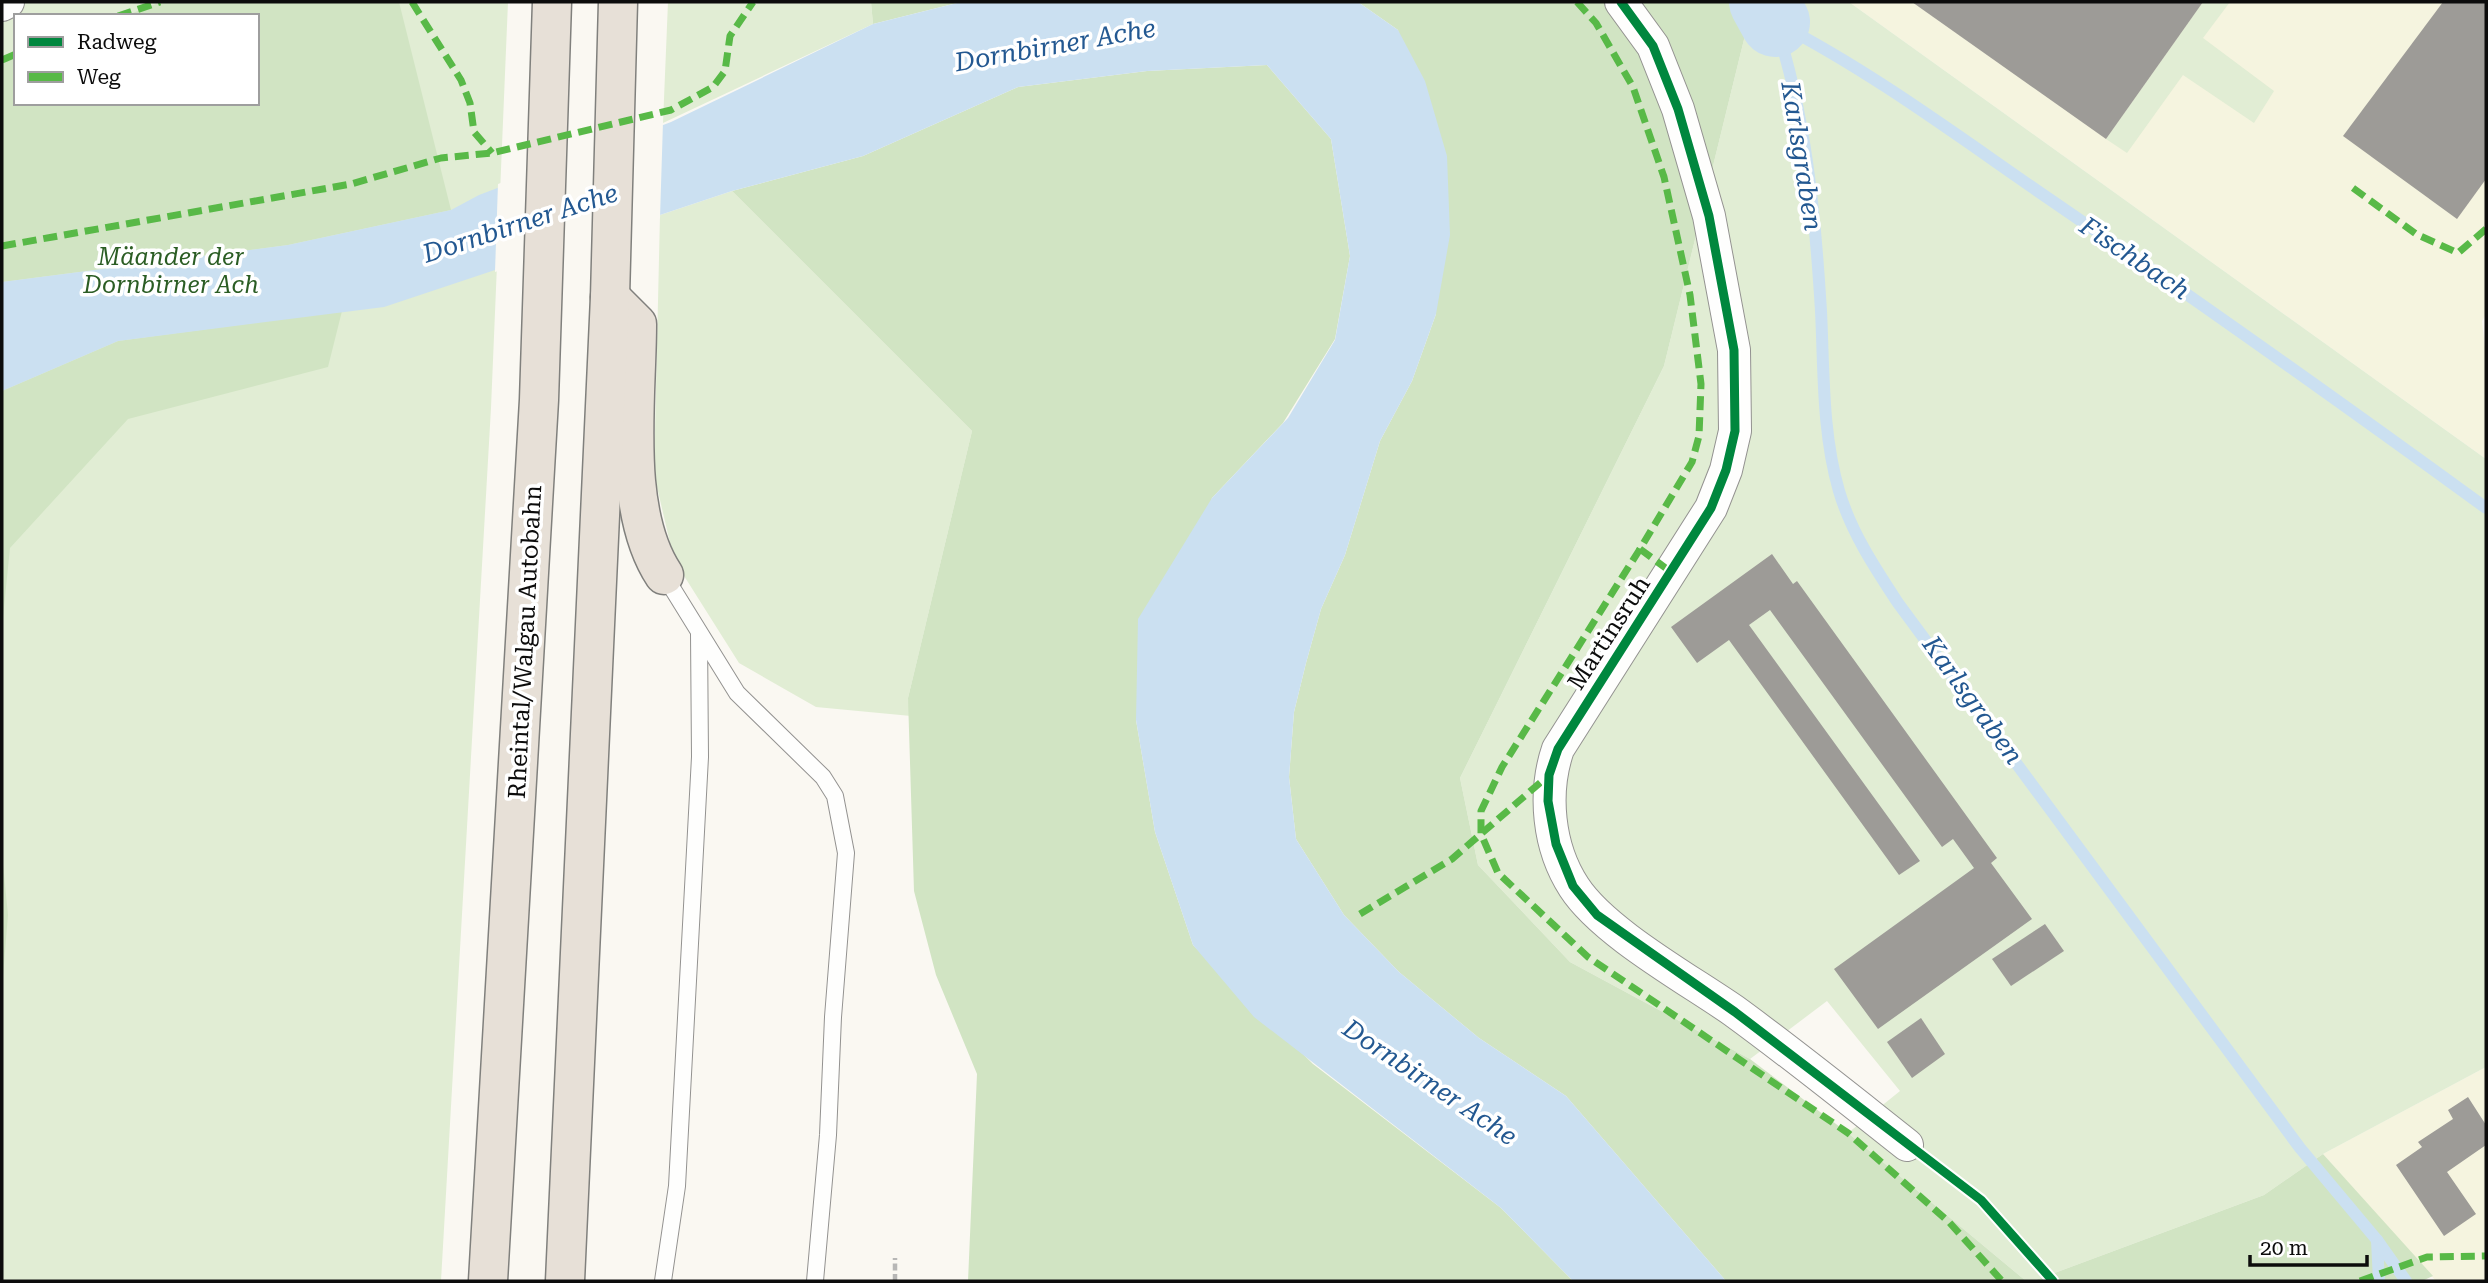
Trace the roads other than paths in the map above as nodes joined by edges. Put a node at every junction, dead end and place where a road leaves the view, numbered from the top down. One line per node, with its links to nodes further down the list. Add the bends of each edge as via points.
1 (8, 2): 5 (street)
2 (552, 2): 10 (highway, Rheintal/Walgau Autobahn, via 540,400)
3 (618, 2): 6 (highway, via 610,297 637,324)
4 (1621, 2): 9 (street, Martinsruh, via 1653,46 1678,109 1709,216 1734,349 1735,431 1711,508 1558,749 1549,775 1548,801 1556,844 1573,886 1597,915 1735,1012)
5 (2, 5)
6 (621, 387): 7 (highway, via 640,509 652,556); 11 (highway)
7 (664, 575): 8 (lane)
8 (699, 633): 12 (lane, via 700,757 678,1158); 13 (lane, via 737,693 823,777 835,796 846,853)
9 (1907, 1145)
10 (487, 1272)
11 (565, 1281)
12 (663, 1281)
13 (815, 1281)

